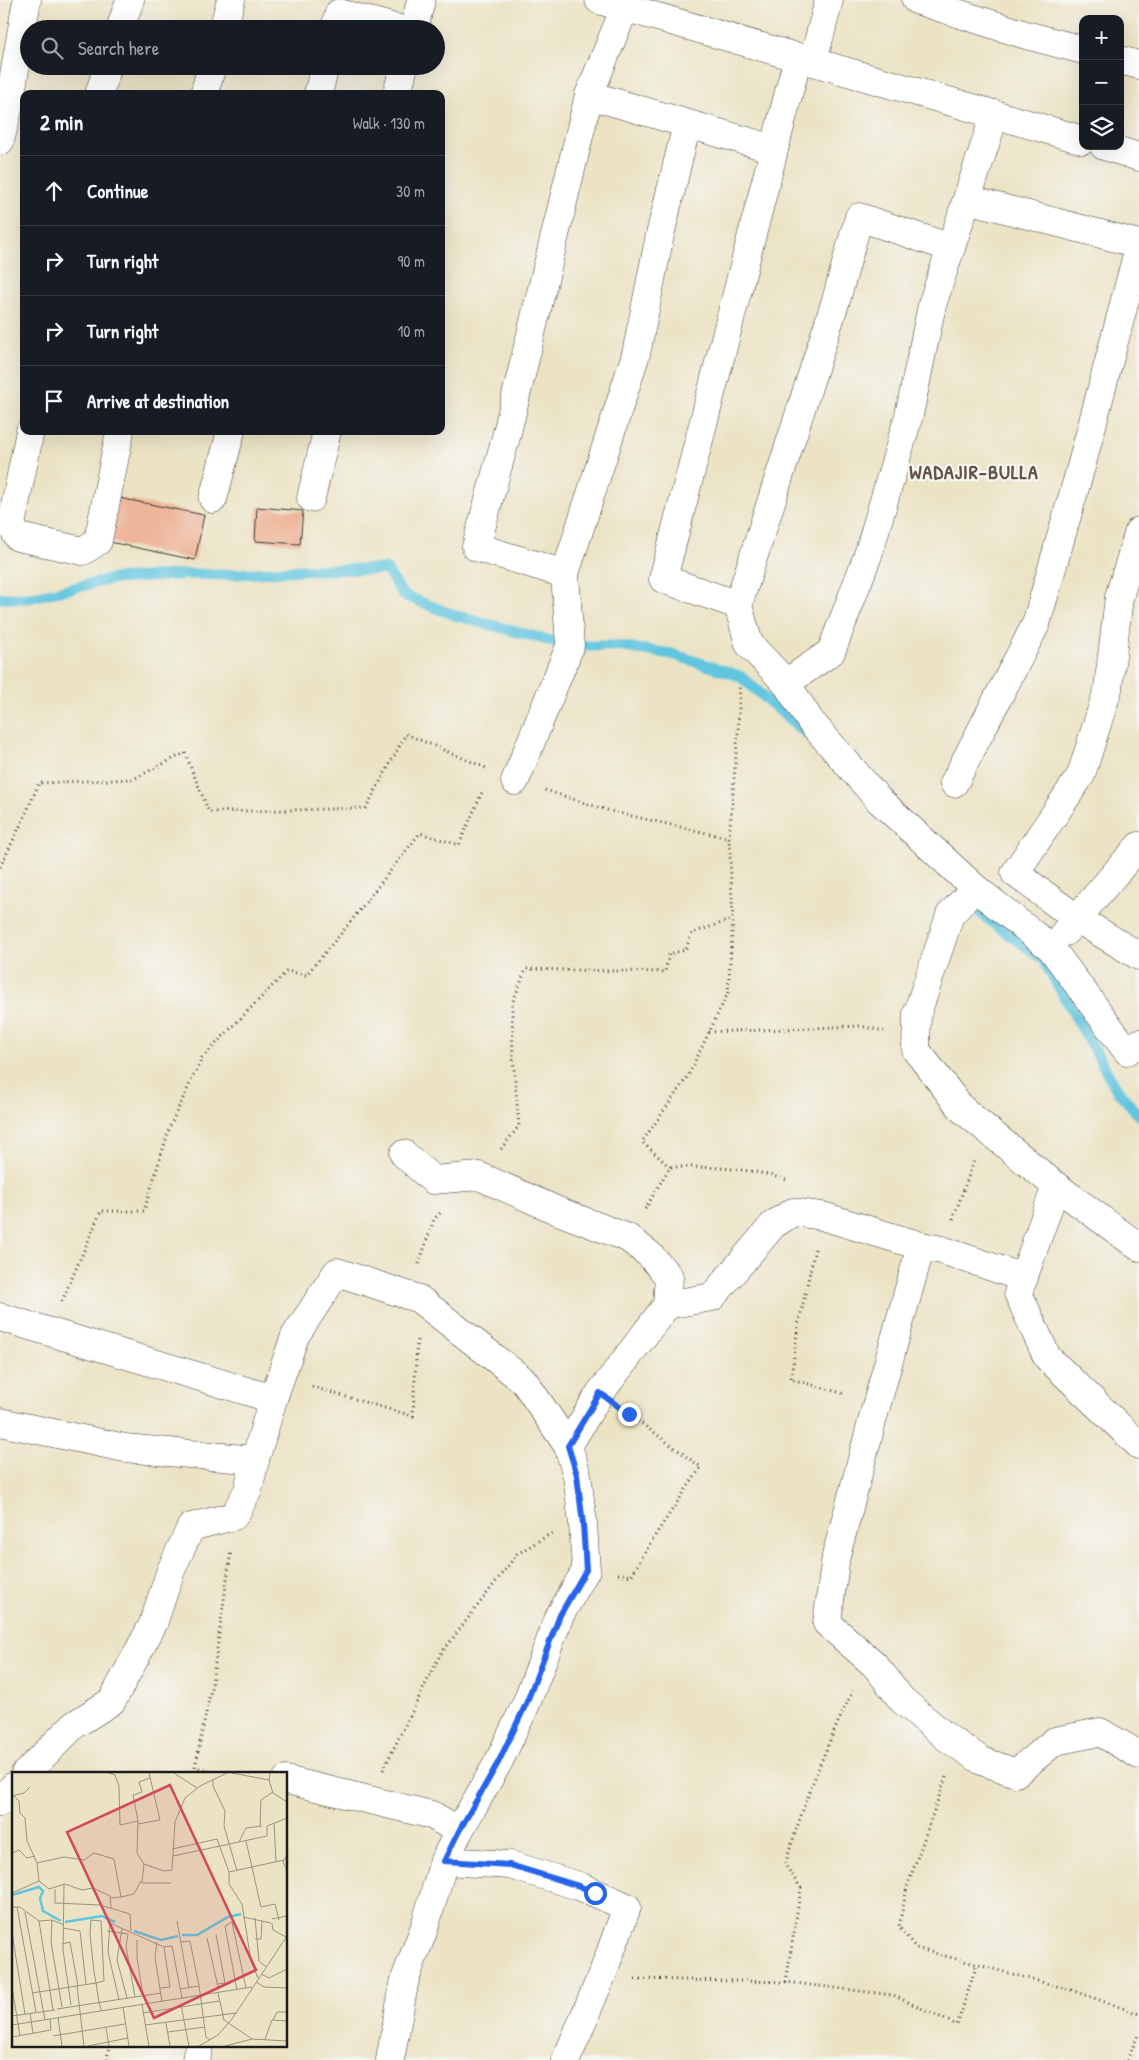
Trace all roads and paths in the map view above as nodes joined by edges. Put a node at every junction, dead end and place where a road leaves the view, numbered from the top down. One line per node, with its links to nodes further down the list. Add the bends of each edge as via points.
1 (27, 0): 9 (street)
2 (130, 0): 10 (street)
3 (232, 0): 11 (street)
4 (422, 0): 14 (street)
5 (599, 0): 8 (street)
6 (829, 0): 17 (street)
7 (916, 0): 16 (street)
8 (627, 4): 17 (street); 28 (street)
9 (24, 20)
10 (123, 20)
11 (226, 20)
12 (337, 20): 13 (street, via 339,13)
13 (365, 20)
14 (416, 20)
15 (20, 41): 32 (street)
16 (1079, 49)
17 (805, 59): 29 (street); 33 (street)
18 (1124, 61): 19 (street)
19 (1139, 65)
20 (105, 75): 24 (street)
21 (209, 75): 25 (street)
22 (323, 75): 26 (street)
23 (401, 75): 27 (street)
24 (100, 90)
25 (205, 90)
26 (319, 90)
27 (397, 90)
28 (590, 95): 30 (street); 46 (street, via 476,547)
29 (995, 114): 31 (street); 36 (street)
30 (688, 124): 33 (street); 46 (street, via 660,235 636,354)
31 (1079, 139)
32 (0, 141)
33 (774, 149): 47 (street, via 663,579)
34 (1117, 150): 35 (street)
35 (1139, 157)
36 (967, 199): 37 (street); 38 (street)
37 (1139, 246): 51 (street, via 1036,624)
38 (951, 248): 47 (street, via 859,217 836,300); 49 (street, via 932,306 909,415 868,555 831,652)
39 (29, 435): 40 (street, via 11,525 18,537 83,550 98,541)
40 (119, 435)
41 (230, 435): 44 (street)
42 (326, 435): 43 (street)
43 (311, 498)
44 (213, 499)
45 (1139, 531): 56 (street, via 1119,597 1108,689 1081,775 1014,873)
46 (565, 574): 50 (street, via 570,646)
47 (738, 605): 48 (street)
48 (749, 644): 49 (street); 52 (path, via 740,676)
49 (786, 682): 55 (street, via 811,722 879,800)
50 (504, 775): 52 (path, via 610,810); 54 (path, via 406,734 366,808 209,812 186,753 133,778 38,782); 74 (path, via 458,845 420,833 306,975 287,971 202,1058 170,1126 144,1211 101,1211)
51 (954, 782)
52 (729, 838): 59 (path, via 733,918 728,993)
53 (1139, 846): 56 (street)
54 (0, 867)
55 (975, 888): 57 (street); 60 (street, via 950,915 917,1014)
56 (1076, 918): 57 (street); 58 (street)
57 (1052, 948): 61 (street, via 1127,1051)
58 (1139, 956)
59 (709, 1032): 60 (path, via 860,1026); 64 (path, via 688,1076 642,1142)
60 (916, 1038): 62 (street, via 916,1050 962,1109)
61 (1139, 1043)
62 (986, 1129): 65 (street); 70 (path)
63 (404, 1154): 68 (street, via 433,1180 479,1176)
64 (670, 1167): 66 (path, via 722,1167 776,1176 800,1185); 68 (path)
65 (1056, 1186): 69 (street); 71 (street)
66 (793, 1212): 67 (street); 72 (street, via 774,1225 712,1297)
67 (822, 1216): 70 (street); 77 (path, via 798,1326 791,1379)
68 (628, 1238): 72 (street, via 669,1276)
69 (1139, 1247)
70 (932, 1248): 71 (street); 77 (street)
71 (1024, 1278): 79 (street, via 1018,1293 1046,1357)
72 (667, 1305): 75 (street)
73 (0, 1316): 74 (street)
74 (49, 1331): 76 (street)
75 (600, 1393): 80 (street); 84 (path, via 701,1467 631,1576)
76 (273, 1398): 80 (street, via 295,1336 337,1272 419,1299 524,1381); 81 (street)
77 (877, 1403): 85 (street, via 836,1556 827,1623)
78 (0, 1422): 81 (street, via 125,1448)
79 (1139, 1445)
80 (568, 1446): 83 (street, via 577,1475)
81 (255, 1460): 82 (street, via 248,1490)
82 (234, 1516): 88 (street, via 192,1527 171,1570 153,1624 112,1701 74,1724); 89 (path, via 212,1684 195,1767)
83 (583, 1524): 84 (street); 92 (path, via 547,1535 517,1554 488,1590 440,1655)
84 (586, 1570): 94 (street, via 560,1615 507,1745)
85 (869, 1659): 86 (street, via 902,1700); 98 (path, via 839,1719 807,1796 785,1865 801,1888)
86 (968, 1751): 87 (street, via 982,1761 1016,1773 1055,1741 1100,1732); 96 (path, via 950,1765 907,1887 899,1927 916,1948)
87 (1139, 1755)
88 (27, 1772)
89 (216, 1772)
90 (288, 1780): 92 (street)
91 (12, 1788): 93 (street)
92 (369, 1800): 94 (street, via 432,1816)
93 (0, 1802)
94 (459, 1831): 95 (street)
95 (444, 1861): 97 (street, via 510,1865 579,1886 627,1907); 101 (street, via 405,1979)
96 (977, 1964): 98 (path, via 957,2024 893,1995); 99 (path, via 1071,1990)
97 (602, 1975): 98 (path, via 632,1979); 102 (street)
98 (786, 1982)
99 (1139, 2014)
100 (1139, 2034): 103 (path)
101 (390, 2060)
102 (566, 2060)
103 (1127, 2060)

